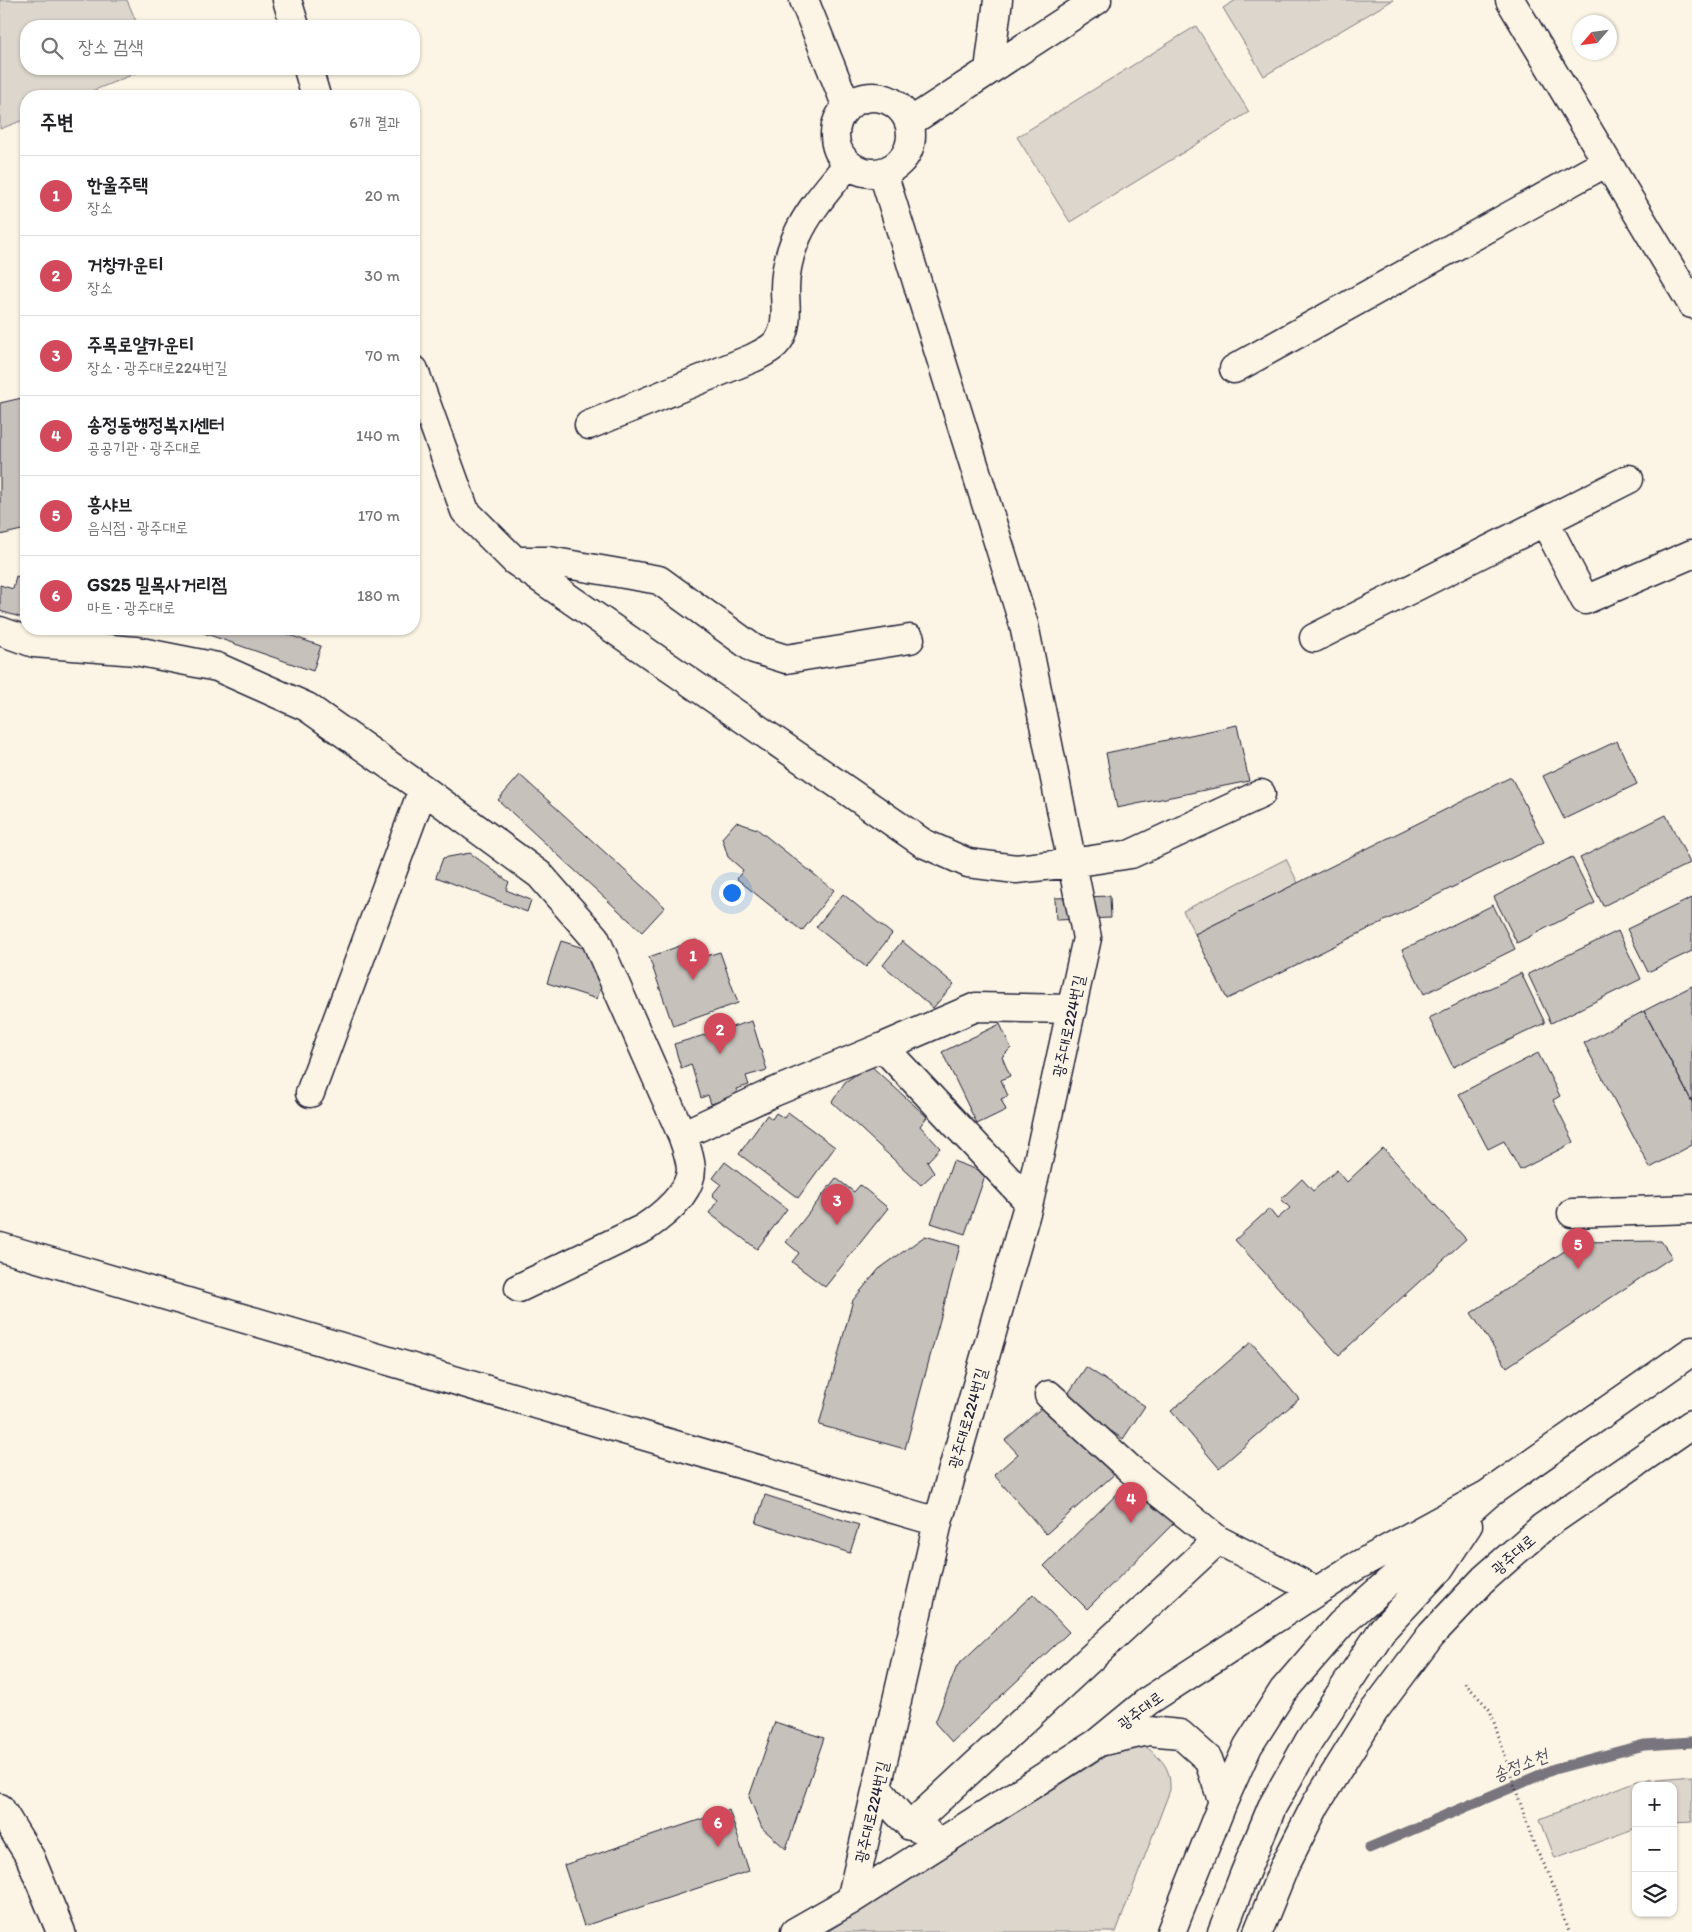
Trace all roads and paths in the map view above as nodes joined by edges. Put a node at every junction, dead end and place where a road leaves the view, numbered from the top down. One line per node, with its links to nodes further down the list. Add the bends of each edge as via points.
1 (287, 0): 6 (street)
2 (804, 0): 10 (street)
3 (998, 0): 7 (street)
4 (1097, 0): 7 (street)
5 (1510, 0): 12 (street)
6 (293, 20)
7 (989, 70): 11 (street)
8 (310, 75): 9 (street)
9 (314, 90)
10 (847, 108): 11 (street, via 857,100 882,98 893,102); 13 (street, via 839,117 836,142)
11 (910, 122): 14 (street, via 910,148 895,168)
12 (1607, 162): 15 (street); 16 (street)
13 (848, 164): 14 (street, via 858,171); 18 (street, via 812,208 796,237 787,270 782,335 771,349)
14 (883, 173): 28 (street, via 1024,625)
15 (1692, 304)
16 (1234, 369)
17 (420, 387): 22 (street, via 465,511)
18 (589, 425)
19 (1629, 479): 20 (street)
20 (1544, 522): 21 (street, via 1585,600); 24 (street)
21 (1692, 554)
22 (515, 560): 25 (street, via 549,560 659,580 754,649 786,660); 28 (street, via 923,843 968,863 1016,869)
23 (0, 631): 26 (street, via 34,642 136,651 217,667 307,707)
24 (1314, 638)
25 (910, 639)
26 (424, 789): 31 (street); 32 (street, via 540,875 595,938)
27 (1261, 794): 28 (street, via 1131,854)
28 (1072, 863): 29 (street, 광주대로224번길, via 1087,938)
29 (1072, 1009): 30 (street, via 976,1007); 33 (street, 광주대로224번길)
30 (883, 1047): 32 (street); 33 (street)
31 (310, 1094)
32 (682, 1135): 37 (street, via 691,1171 686,1187 661,1217)
33 (1029, 1202): 42 (street, 광주대로224번길)
34 (1692, 1209): 35 (street)
35 (1572, 1213)
36 (0, 1247): 42 (street)
37 (519, 1288)
38 (1692, 1351): 41 (street, 광주대로)
39 (1050, 1395): 43 (street, via 1130,1469)
40 (1692, 1424): 53 (street, 광주대로, via 1543,1527 1484,1578 1431,1635 1374,1711 1316,1804)
41 (1488, 1494): 44 (street, 광주대로); 48 (street, 광주대로, via 1335,1631 1283,1691 1248,1746); 57 (street, via 1439,1569 1382,1629 1309,1741 1272,1807)
42 (938, 1522): 47 (street, 광주대로224번길)
43 (1218, 1540): 44 (street); 50 (street)
44 (1317, 1591): 46 (street, 광주대로, via 1148,1701)
45 (1465, 1683): 60 (path, via 1490,1710 1535,1848 1549,1873)
46 (1097, 1743): 48 (street, via 1148,1731 1180,1734 1208,1759); 51 (street, 광주대로)
47 (877, 1787): 50 (street); 52 (street, 광주대로224번길)
48 (1223, 1802): 56 (street, 광주대로)
49 (0, 1808): 54 (street, via 30,1857)
50 (910, 1826): 51 (street)
51 (945, 1840): 52 (street, 광주대로)
52 (851, 1900): 55 (street, 광주대로)
53 (1269, 1904): 58 (street, 광주대로); 59 (street)
54 (61, 1932)
55 (795, 1932)
56 (1171, 1932)
57 (1222, 1932)
58 (1258, 1932)
59 (1278, 1932)
60 (1568, 1932)

